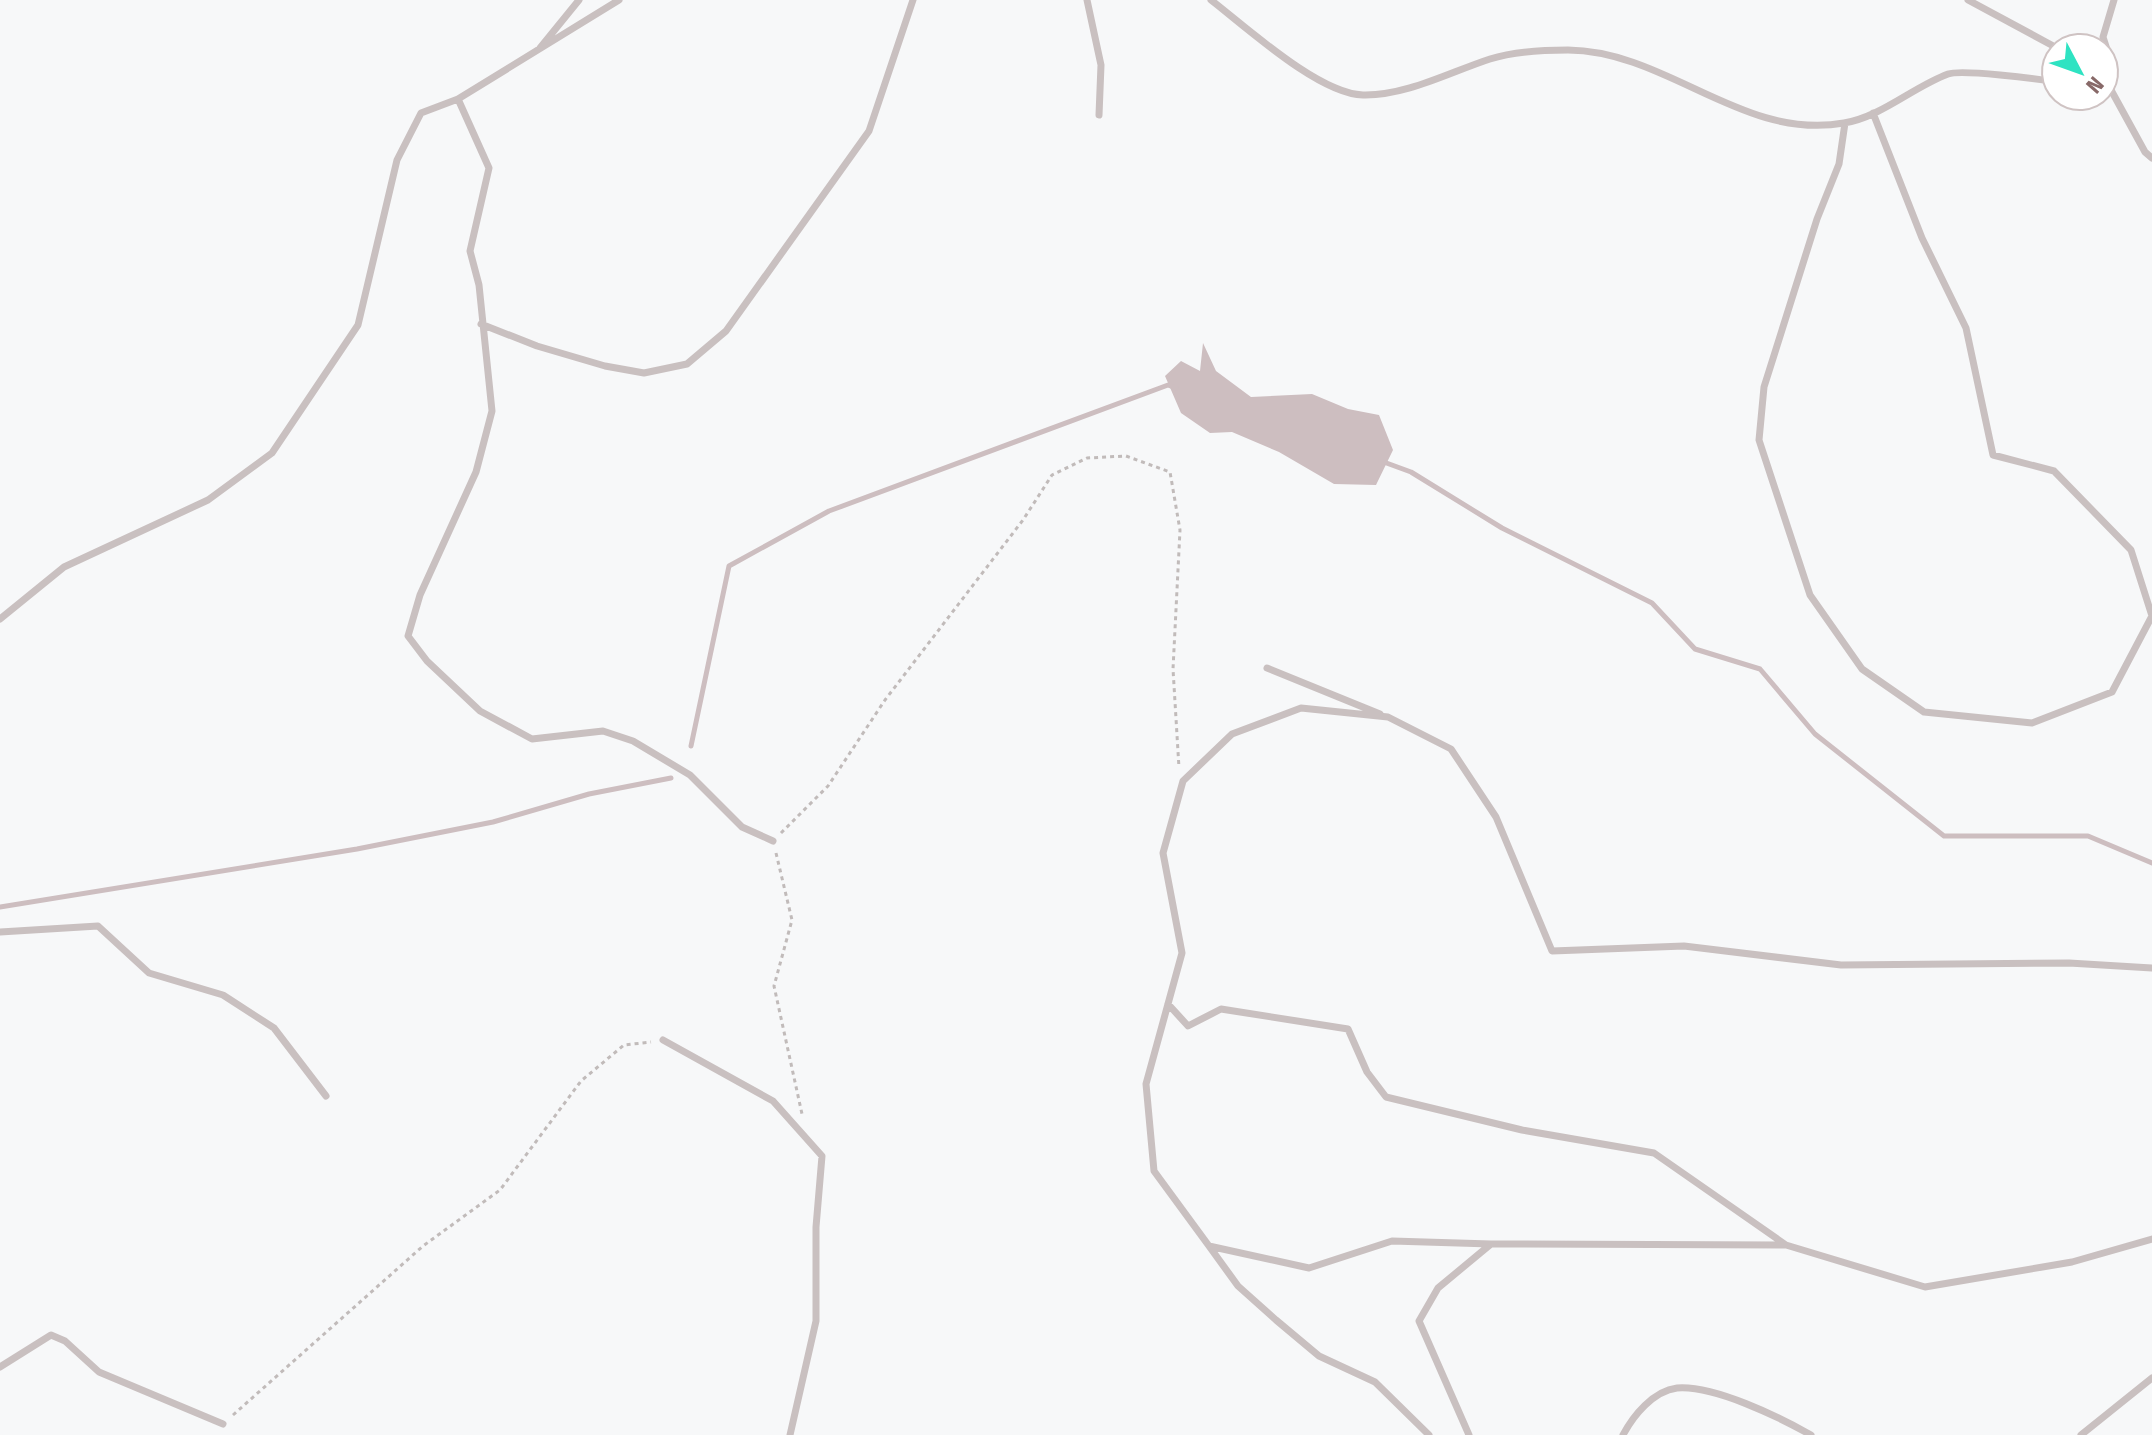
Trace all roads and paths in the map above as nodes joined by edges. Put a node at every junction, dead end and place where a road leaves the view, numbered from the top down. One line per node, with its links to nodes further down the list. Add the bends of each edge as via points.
1 (579, 0): 10 (lane)
2 (619, 0): 10 (lane)
3 (913, 0): 18 (lane, via 869,131 726,331 687,364 644,373 605,366)
4 (1087, 0): 15 (lane, via 1101,65)
5 (1211, 0): 16 (lane, via 1308,76 1361,95 1410,87 1495,57 1569,50 1629,60 1741,112 1791,124)
6 (1968, 0): 9 (lane)
7 (2114, 0): 8 (lane)
8 (2104, 32)
9 (2040, 39)
10 (535, 54): 12 (lane)
11 (2040, 81): 14 (lane, via 1951,73)
12 (458, 99): 18 (lane, via 489,168 470,251); 19 (lane, via 421,113 397,160 358,325 272,453 208,500 64,567)
13 (2120, 108): 17 (lane)
14 (1873, 113): 16 (lane); 16 (lane, via 1922,238 1966,328 1993,455 2054,471 2131,550 2152,616 2112,692 2032,723 1924,712 1862,669 1810,595 1759,440 1764,387 1839,164)
15 (1099, 115)
16 (1845, 123)
17 (2152, 158)
18 (481, 324): 23 (lane, via 492,411 476,472 420,595 408,636 480,711 532,739 603,731 633,741 690,775 742,827)
19 (0, 619)
20 (1267, 668): 21 (lane)
21 (1388, 717): 22 (lane, via 1301,708 1232,734); 25 (lane, via 1451,749 1496,817 1552,951 1684,946 1841,965 2069,963)
22 (1181, 788): 23 (path, via 1173,669 1180,530 1170,472 1126,456 1087,458 1052,475 885,700 828,786); 26 (lane, via 1163,853 1182,953)
23 (773, 841): 29 (path, via 792,920 774,986)
24 (0, 932): 28 (lane, via 98,926 149,973 223,995 274,1028)
25 (2152, 968)
26 (1168, 1004): 32 (lane, via 1188,1026 1221,1009 1348,1029 1367,1072 1386,1097 1522,1130 1654,1153); 33 (lane, via 1146,1084 1154,1171)
27 (663, 1040): 36 (path, via 624,1045 581,1081 500,1190 423,1246); 37 (lane, via 773,1101 822,1156 816,1321)
28 (326, 1096)
29 (802, 1115)
30 (2152, 1239): 32 (lane, via 2072,1262 1925,1287)
31 (1491, 1244): 32 (lane); 33 (lane, via 1392,1241 1309,1268); 39 (lane, via 1438,1288 1419,1321)
32 (1786, 1245)
33 (1209, 1246): 38 (lane, via 1238,1286 1276,1320 1319,1356 1375,1382)
34 (0, 1367): 36 (lane, via 51,1335 99,1372)
35 (2152, 1378): 42 (lane)
36 (223, 1424)
37 (790, 1435)
38 (1429, 1435)
39 (1469, 1435)
40 (1621, 1435): 41 (lane, via 1643,1406 1676,1388 1776,1415)
41 (1811, 1435)
42 (2081, 1435)

